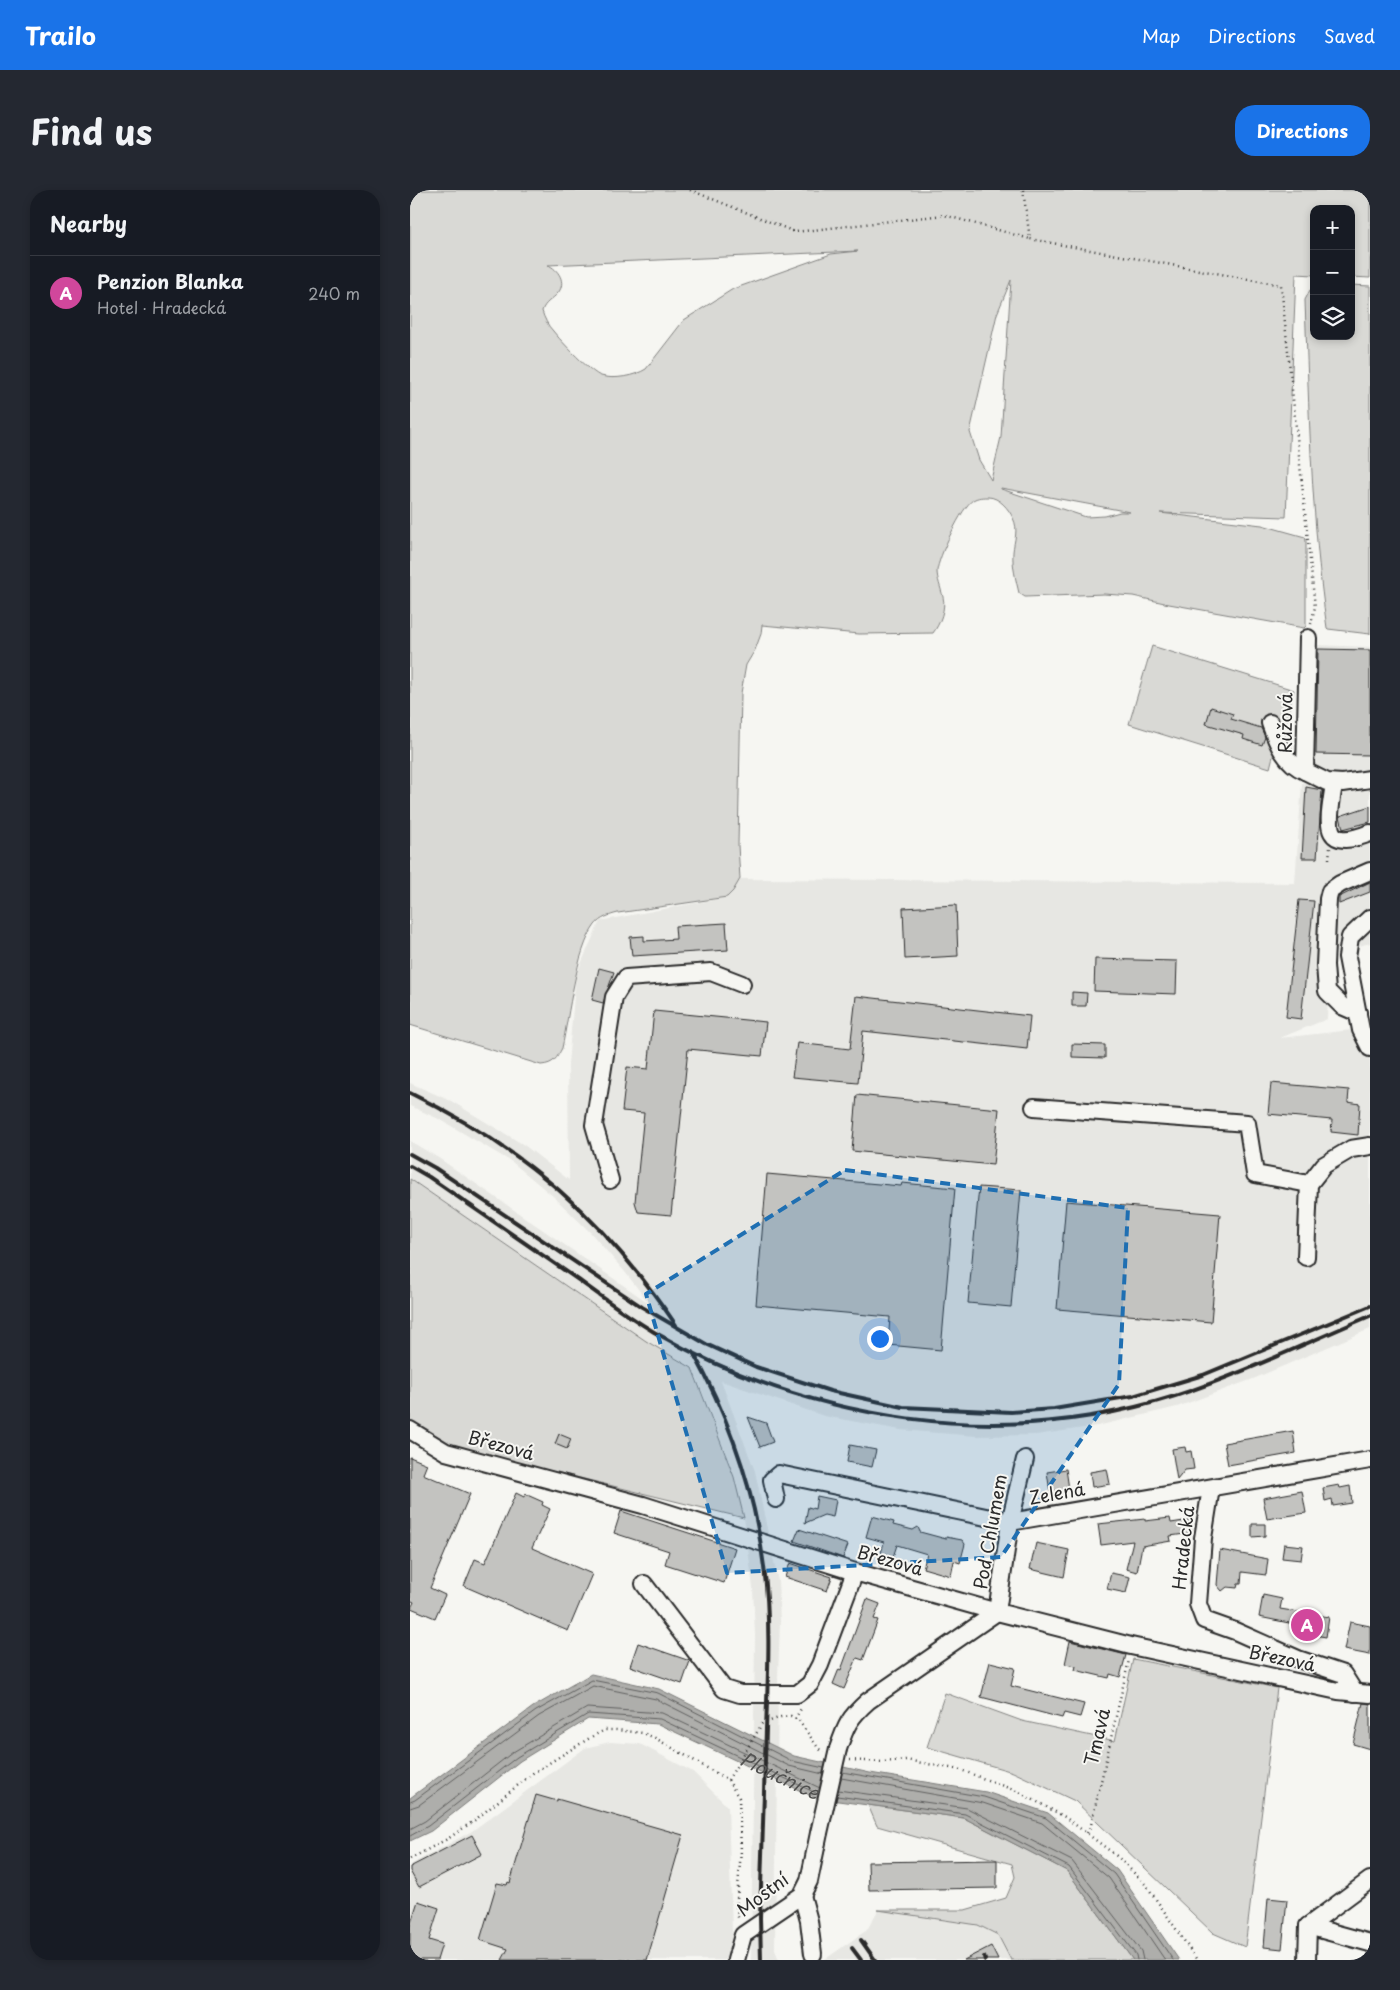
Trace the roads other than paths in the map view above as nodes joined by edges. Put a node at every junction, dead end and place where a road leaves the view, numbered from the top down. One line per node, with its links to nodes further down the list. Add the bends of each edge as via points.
1 (1308, 638): 3 (street, Růžová)
2 (1270, 723): 3 (street, via 1278,745 1295,767)
3 (1305, 771): 5 (street, Růžová)
4 (1370, 779): 5 (street, Růžová)
5 (1334, 783): 6 (street, via 1329,826 1335,836 1346,840)
6 (1370, 833)
7 (1370, 871): 10 (street, via 1340,884 1330,891 1328,899 1327,991 1342,1006)
8 (1370, 918): 10 (street, via 1350,937 1347,956)
9 (742, 984): 14 (street, via 711,972 626,978 614,997 594,1125)
10 (1358, 1013): 11 (street, via 1361,1030)
11 (1370, 1048)
12 (1034, 1107): 15 (street, via 1247,1123 1255,1174)
13 (1370, 1146): 15 (street, via 1351,1149 1324,1165)
14 (610, 1180)
15 (1309, 1184): 16 (street)
16 (1306, 1257)
17 (410, 1430): 23 (street, Březová, via 446,1452 643,1506)
18 (1025, 1459): 22 (street, Pod Chlumem)
19 (1370, 1460): 20 (street, Zelená)
20 (1211, 1488): 22 (street, Zelená); 26 (street, Hradecká, via 1198,1604 1204,1620 1343,1674)
21 (776, 1499): 22 (street, Zelená, via 772,1480 779,1474)
22 (1010, 1522): 25 (street, Pod Chlumem)
23 (854, 1572): 24 (street, via 820,1665 810,1684 797,1694 740,1694 724,1688); 25 (street, Březová)
24 (644, 1584)
25 (997, 1612): 26 (street, Březová, via 1131,1646 1338,1692); 28 (street, Mostní, bridge, via 868,1701 846,1725 809,1882)
26 (1362, 1694)
27 (1370, 1880): 29 (street)
28 (802, 1895): 31 (street); 32 (street, Mostní, via 743,1935)
29 (1308, 1926): 30 (street); 33 (street)
30 (1370, 1943)
31 (813, 1954)
32 (736, 1960)
33 (1307, 1960)

